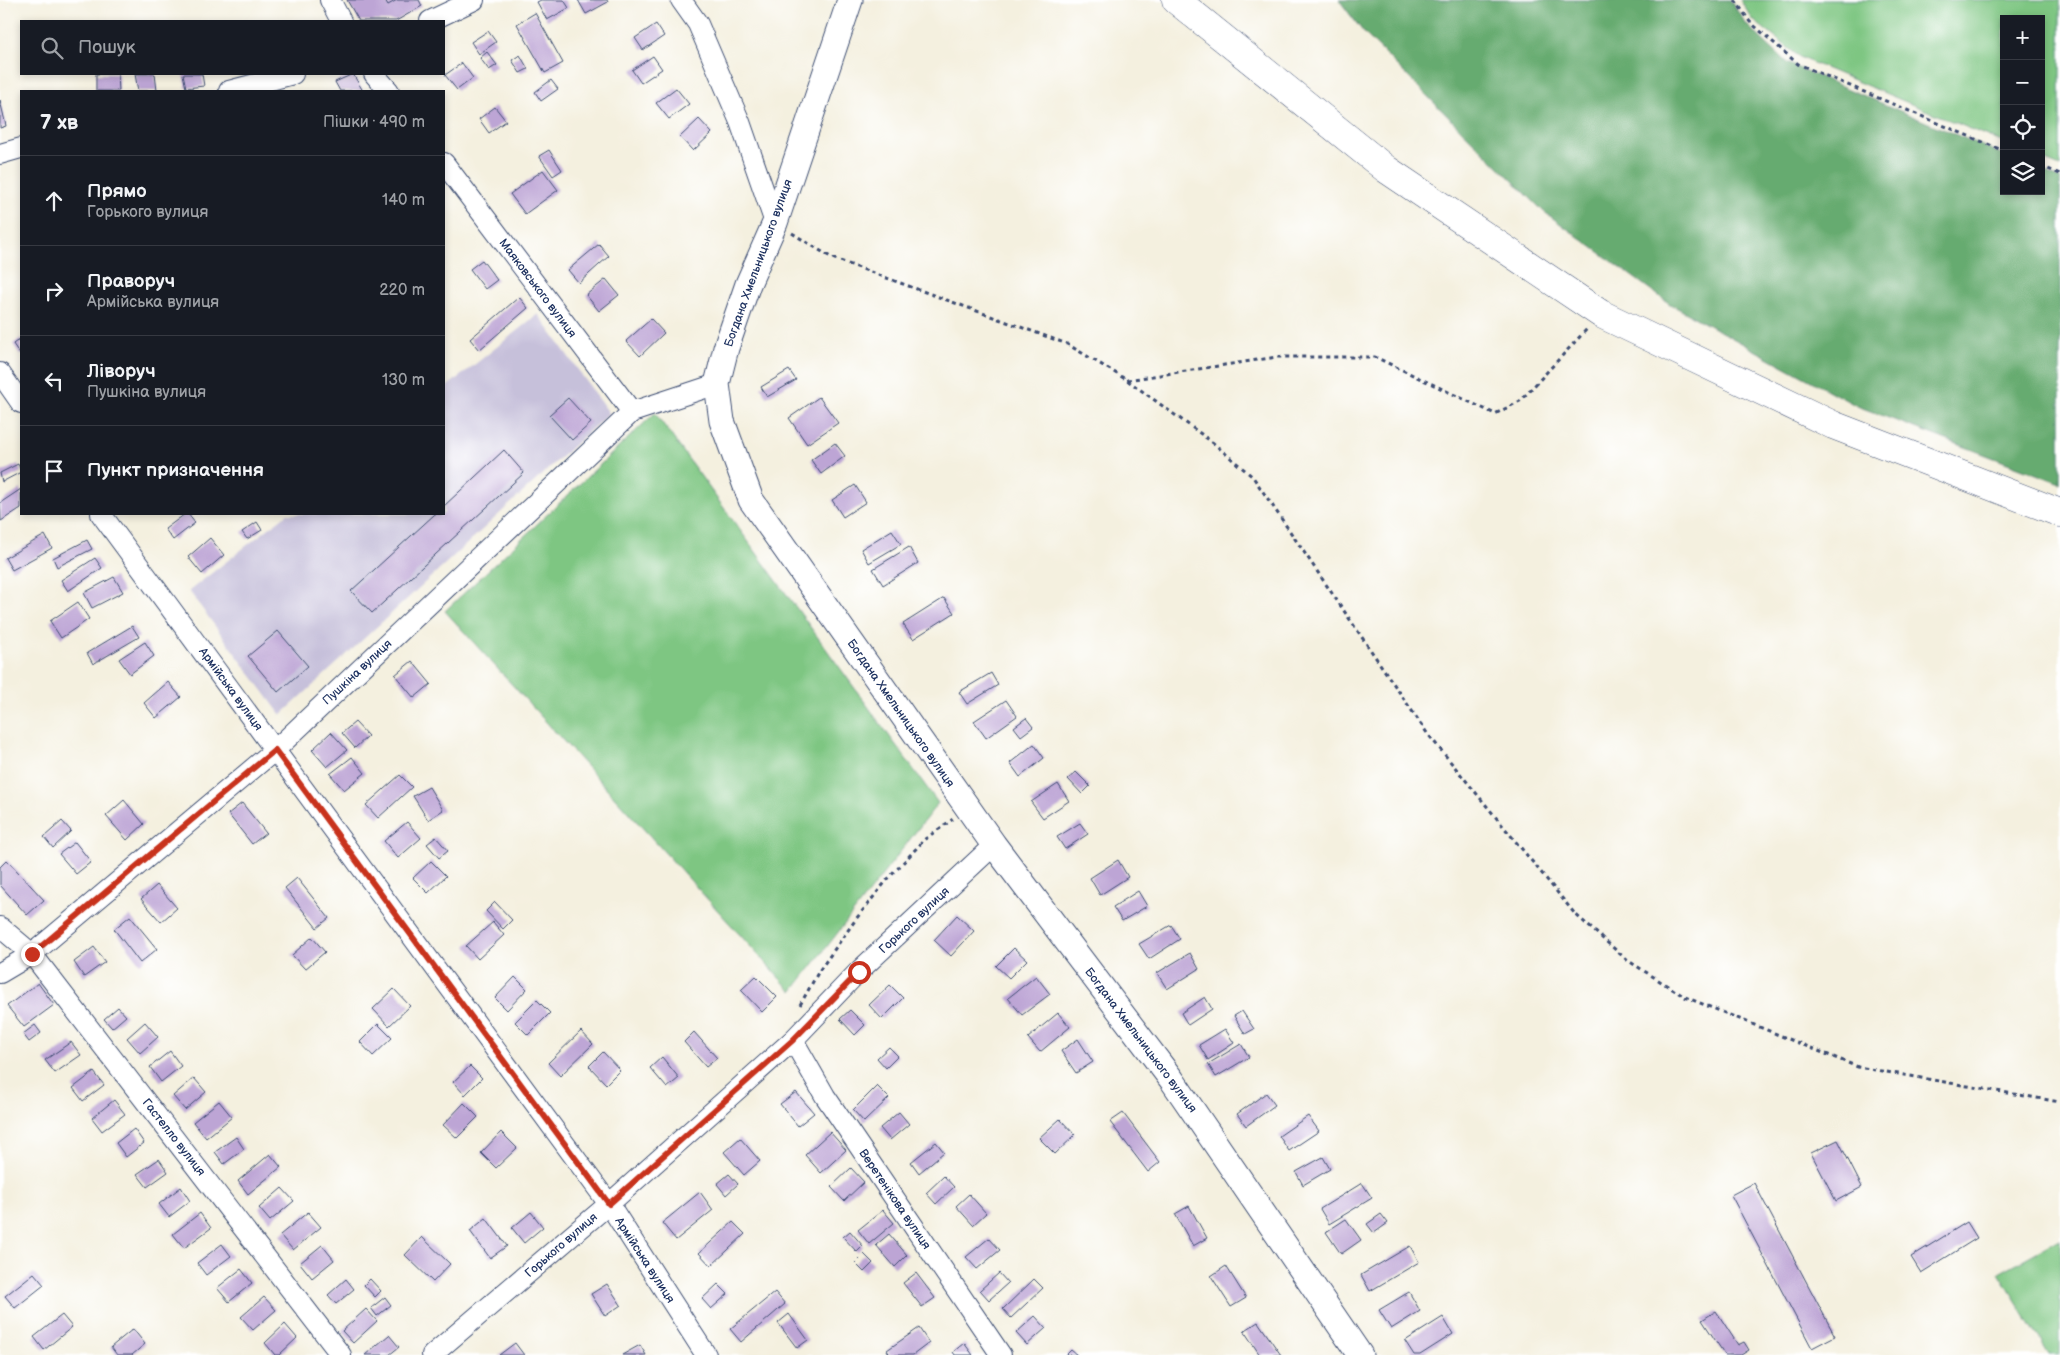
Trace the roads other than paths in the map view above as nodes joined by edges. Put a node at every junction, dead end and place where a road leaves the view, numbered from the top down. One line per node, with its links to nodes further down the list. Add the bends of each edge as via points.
1 (330, 0): 7 (street)
2 (474, 0): 8 (street)
3 (681, 0): 17 (street, via 698,24 740,122)
4 (850, 0): 17 (street, Богдана Хмельницького вулиця)
5 (1176, 0): 9 (main road)
6 (1192, 0): 9 (main road)
7 (340, 20)
8 (432, 20)
9 (1224, 38): 22 (main road, via 1386,168 1601,314 1833,425)
10 (289, 75): 12 (street)
11 (375, 75): 13 (street)
12 (233, 90)
13 (388, 90)
14 (20, 148): 15 (street)
15 (0, 154)
16 (445, 164): 21 (street, Маяковського вулиця)
17 (775, 223): 19 (street, Богдана Хмельницького вулиця, via 748,284)
18 (0, 373): 20 (street)
19 (717, 384): 21 (street, Пушкіна вулиця); 25 (street, Богдана Хмельницького вулиця, via 722,421 751,500)
20 (20, 402)
21 (632, 412): 24 (street, Пушкіна вулиця)
22 (2060, 513)
23 (102, 515): 24 (street, Армійська вулиця)
24 (275, 750): 27 (street, Пушкіна вулиця); 30 (street, Армійська вулиця)
25 (994, 845): 29 (street, Горького вулиця, via 859,972); 35 (street, Богдана Хмельницького вулиця, via 1172,1080)
26 (0, 927): 27 (street, Гастелло вулиця)
27 (32, 954): 28 (street, Пушкіна вулиця); 31 (street, Гастелло вулиця)
28 (0, 973)
29 (793, 1040): 30 (street, Горького вулиця); 34 (street, Веретенікова вулиця, via 826,1096)
30 (609, 1204): 32 (street, Горького вулиця); 33 (street, Армійська вулиця)
31 (341, 1355)
32 (432, 1355)
33 (706, 1355)
34 (1001, 1355)
35 (1360, 1355)

